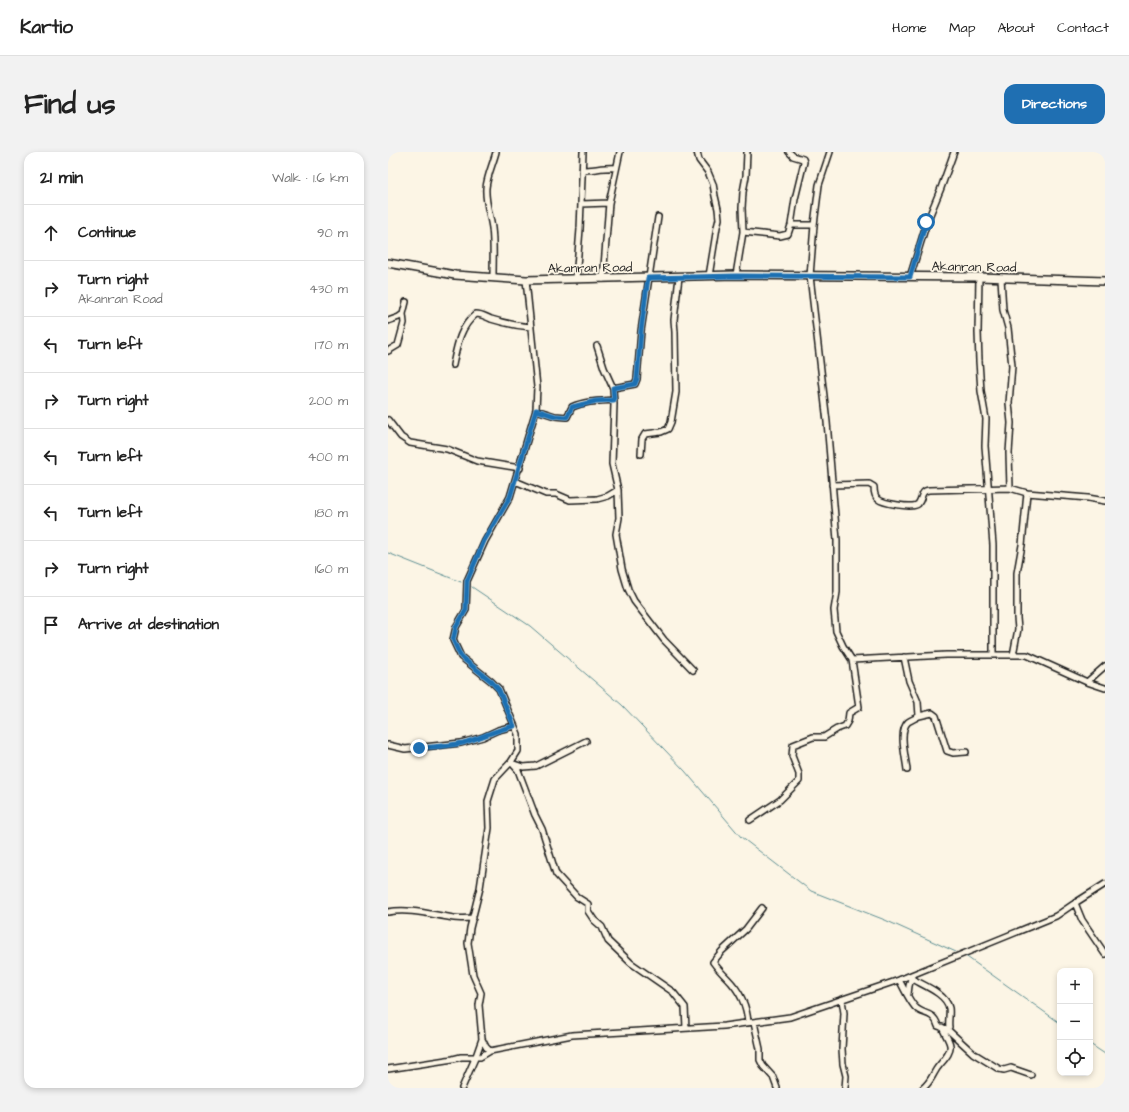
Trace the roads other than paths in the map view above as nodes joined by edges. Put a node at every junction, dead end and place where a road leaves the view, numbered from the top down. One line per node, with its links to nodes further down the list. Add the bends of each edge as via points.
1 (496, 152): 24 (street, via 486,188 486,204 494,251)
2 (583, 152): 10 (street)
3 (620, 152): 9 (street)
4 (697, 152): 18 (street, via 713,184 719,219)
5 (747, 152): 16 (street, via 742,208)
6 (790, 152): 14 (street, via 804,162)
7 (830, 152): 15 (street, via 819,185)
8 (954, 152): 22 (street, via 926,222)
9 (616, 168): 10 (street); 11 (street)
10 (582, 170): 12 (street)
11 (609, 203): 12 (street); 27 (street)
12 (580, 204): 29 (street)
13 (658, 217): 25 (street)
14 (791, 225): 15 (street); 16 (street, via 788,234 784,236)
15 (814, 225): 20 (street)
16 (743, 232): 19 (street)
17 (388, 263): 24 (main road, Akanran Road, via 455,275)
18 (709, 276): 19 (main road, Akanran Road); 21 (main road, Akanran Road)
19 (736, 276): 20 (main road, Akanran Road)
20 (810, 276): 22 (main road, Akanran Road); 45 (street)
21 (678, 277): 25 (main road, Akanran Road); 42 (street, via 674,320 676,392 671,422 668,429 644,434)
22 (910, 277): 23 (main road, Akanran Road)
23 (979, 277): 26 (main road, Akanran Road); 46 (street, via 978,332 981,391 986,419)
24 (493, 278): 28 (main road, Akanran Road)
25 (648, 278): 27 (main road, Akanran Road); 38 (street, via 637,379 635,384)
26 (1001, 278): 30 (main road, Akanran Road); 47 (street, via 1012,366 1009,403)
27 (602, 279): 29 (main road, Akanran Road)
28 (526, 280): 29 (main road, Akanran Road); 34 (street)
29 (576, 280)
30 (1105, 281)
31 (406, 302): 32 (street)
32 (403, 314): 33 (street); 36 (street, via 404,323 398,345)
33 (388, 321)
34 (531, 327): 37 (street, via 518,326 476,314 460,334); 40 (street, via 537,386)
35 (597, 346): 38 (street)
36 (388, 351)
37 (453, 365)
38 (613, 388): 39 (street)
39 (614, 400): 40 (street, via 576,405 567,417); 48 (street, via 612,464)
40 (536, 410): 43 (street)
41 (388, 420): 43 (street, via 401,437 410,443 447,449 477,461)
42 (641, 454)
43 (520, 468): 44 (street)
44 (515, 482): 48 (street, via 570,500 597,499); 60 (street, via 510,497 484,541 467,581 466,610 456,627 453,640 461,657 499,690)
45 (832, 485): 46 (street, via 869,484 874,487 878,500 900,506 918,504 925,490); 54 (street, via 836,540 836,631)
46 (988, 487): 47 (street); 51 (street, via 992,545)
47 (1010, 488): 49 (street)
48 (618, 490): 56 (street, via 619,518 616,534 628,589 634,601 664,640)
49 (1027, 493): 50 (street); 52 (street, via 1017,573 1018,629)
50 (1105, 501)
51 (993, 655): 52 (street); 53 (street)
52 (1013, 655): 57 (street, via 1028,656)
53 (904, 657): 54 (street); 59 (street, via 909,681 918,702)
54 (852, 660): 66 (street, via 859,707 849,713 845,726 824,737 813,737 793,744 792,756 799,781 780,800)
55 (1105, 666): 57 (street)
56 (693, 670)
57 (1087, 682): 58 (street)
58 (1105, 688)
59 (919, 716): 63 (street, via 932,713 936,716 947,751); 65 (street, via 908,722 905,727 903,740)
60 (514, 726): 62 (street, via 461,743 405,749); 64 (street, via 518,734 518,751)
61 (586, 741): 64 (street, via 536,766 523,767)
62 (388, 745)
63 (966, 752)
64 (511, 762): 71 (street, via 495,779 488,801 489,828); 78 (street, via 518,770 534,815 542,829 556,874 577,897 588,904 588,911 602,927 608,941 631,963 673,992 685,1007)
65 (907, 770)
66 (750, 820)
67 (1105, 884): 68 (street)
68 (1075, 903): 72 (street, via 1082,920); 73 (street, via 1056,916)
69 (762, 908): 77 (street, via 714,962 740,995)
70 (388, 912): 71 (street, via 396,910)
71 (473, 918): 80 (street, via 468,943 473,975 481,993 479,1005)
72 (1105, 954)
73 (912, 976): 74 (street); 75 (street); 79 (street, via 946,1001 950,1009 949,1027)
74 (898, 980): 75 (street); 76 (street)
75 (908, 996): 79 (street, via 916,1008 930,1014 936,1019 938,1026)
76 (842, 1000): 77 (street, via 790,1017); 88 (street)
77 (751, 1022): 78 (street); 87 (street, via 760,1049 760,1060 773,1077)
78 (686, 1028): 81 (street, via 572,1035)
79 (945, 1028): 84 (street, via 973,1053 999,1069 1012,1068); 85 (street, via 950,1050 935,1070)
80 (482, 1039): 81 (street); 82 (street)
81 (490, 1051): 82 (street, via 480,1057)
82 (476, 1056): 83 (street, via 461,1056); 86 (street)
83 (388, 1069)
84 (1030, 1075)
85 (927, 1087)
86 (462, 1088)
87 (777, 1088)
88 (845, 1088)

